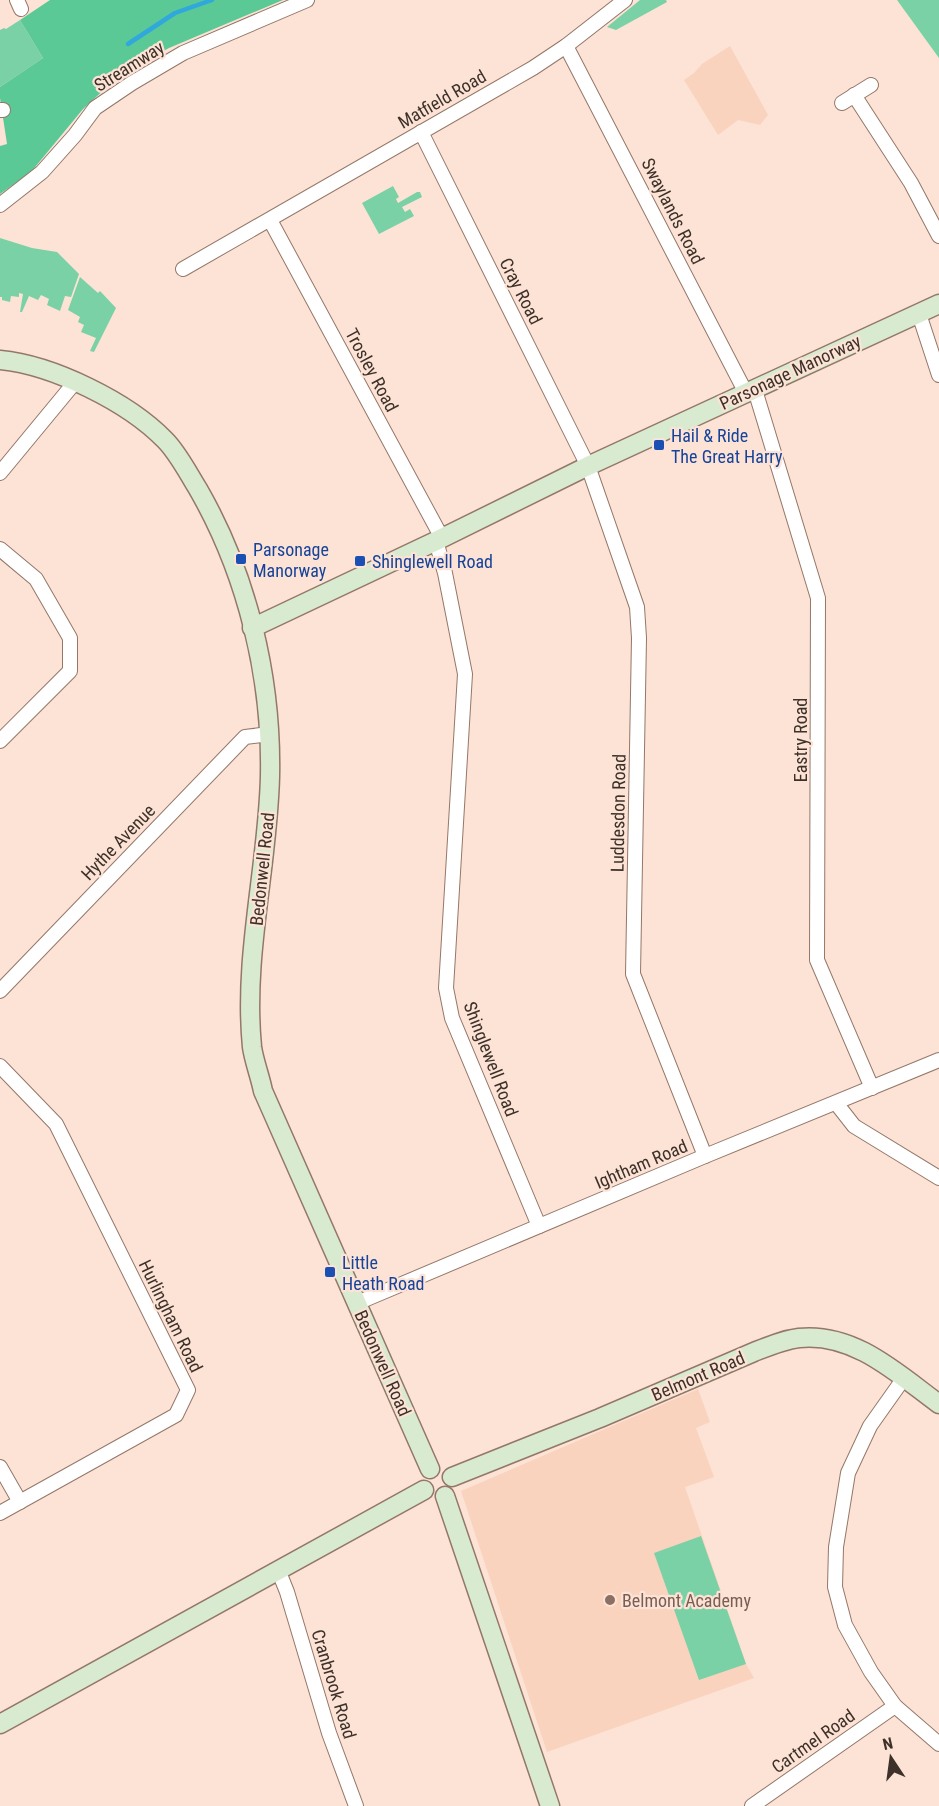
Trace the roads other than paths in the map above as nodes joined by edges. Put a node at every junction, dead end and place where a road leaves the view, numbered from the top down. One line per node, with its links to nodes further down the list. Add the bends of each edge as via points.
1 (307, 0): 6 (street, Streamway, via 183,53 125,87 95,108 42,172)
2 (625, 0): 3 (street, Matfield Road)
3 (566, 46): 5 (street, Matfield Road); 15 (street, Swaylands Road)
4 (871, 85): 8 (street, via 848,99 911,183)
5 (421, 132): 7 (street, Matfield Road); 16 (street, Cray Road)
6 (0, 205)
7 (270, 220): 9 (street, Matfield Road); 18 (street, Trosley Road)
8 (939, 236)
9 (183, 269)
10 (939, 304): 11 (street, Parsonage Manorway)
11 (919, 314): 13 (street); 15 (street, Parsonage Manorway)
12 (0, 360): 14 (street, Bedonwell Road)
13 (939, 375)
14 (76, 381): 17 (street); 20 (street, Bedonwell Road, via 140,418 166,441 209,509 246,601)
15 (751, 392): 16 (street, Parsonage Manorway); 26 (street, Eastry Road, via 818,598 817,960)
16 (588, 466): 18 (street, Parsonage Manorway); 28 (street, Luddesdon Road, via 637,607 633,974)
17 (0, 473)
18 (439, 539): 20 (street, Parsonage Manorway); 30 (street, Shinglewell Road, via 465,674 446,988 452,1018)
19 (0, 549): 22 (street, via 42,588 70,638 70,670)
20 (252, 628): 21 (street, Bedonwell Road, via 263,674)
21 (270, 734): 23 (street, Hythe Avenue, via 245,737); 31 (street, Bedonwell Road, via 267,832 249,989 252,1049 263,1090)
22 (0, 741)
23 (0, 991)
24 (939, 1060): 26 (street, Ightham Road)
25 (0, 1066): 39 (street, Hurlingham Road, via 56,1124 188,1390 176,1415)
26 (872, 1088): 27 (street, Ightham Road)
27 (836, 1103): 28 (street, Ightham Road); 29 (street, via 854,1126)
28 (705, 1156): 30 (street, Ightham Road)
29 (939, 1178)
30 (539, 1226): 31 (street, Ightham Road)
31 (357, 1303): 35 (street, Bedonwell Road)
32 (904, 1378): 33 (street, Belmont Road); 36 (street, Belmont Road, via 854,1346 819,1337 798,1338 776,1343); 42 (street, via 870,1426 848,1473 836,1547 835,1587 845,1625)
33 (939, 1404)
34 (0, 1467): 39 (street)
35 (430, 1469): 36 (street, via 442,1468); 37 (street, via 423,1478)
36 (452, 1477): 38 (street, via 451,1490)
37 (424, 1490): 38 (street, via 432,1497); 41 (street)
38 (445, 1496): 46 (street)
39 (20, 1502): 40 (street, Hurlingham Road)
40 (0, 1513)
41 (279, 1572): 43 (street); 45 (street, Cranbrook Road, via 329,1734)
42 (895, 1706): 44 (street); 47 (street, Cartmel Road)
43 (0, 1724)
44 (939, 1744)
45 (356, 1806)
46 (550, 1806)
47 (752, 1806)

